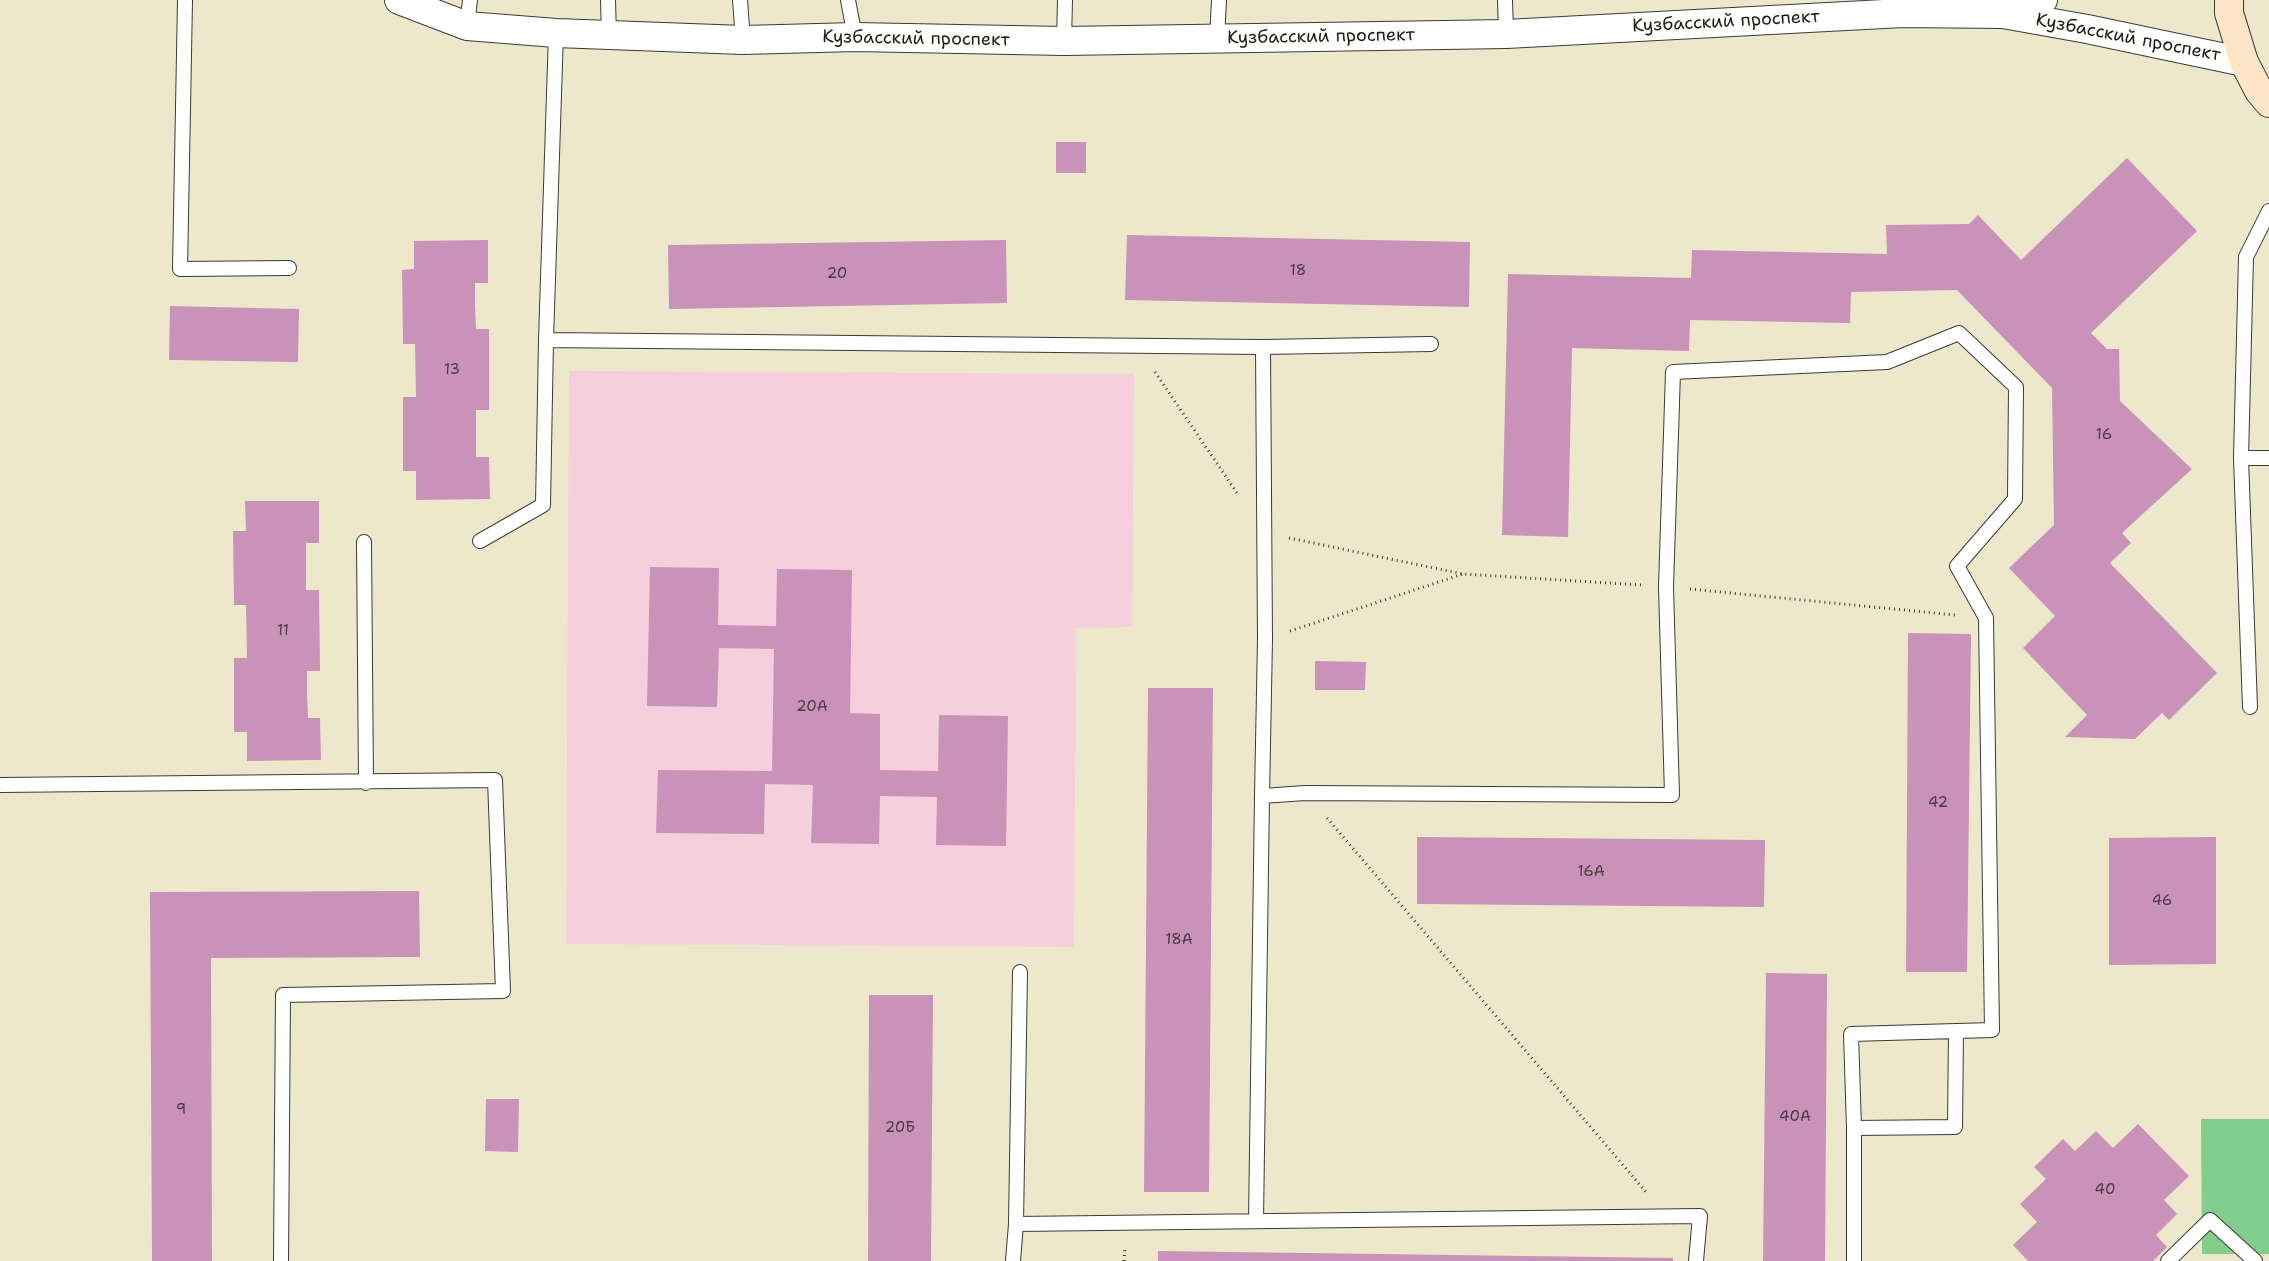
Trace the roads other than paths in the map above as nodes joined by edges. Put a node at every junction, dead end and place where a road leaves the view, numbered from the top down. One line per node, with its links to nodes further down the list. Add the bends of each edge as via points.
1 (185, 0): 23 (lane, via 180,269)
2 (608, 0): 15 (lane)
3 (740, 0): 18 (lane)
4 (848, 0): 16 (lane)
5 (1065, 0): 19 (lane)
6 (1218, 0): 17 (lane)
7 (1505, 0): 14 (lane)
8 (2043, 0): 12 (street)
9 (2229, 0): 20 (main road, via 2229,13)
10 (407, 1): 11 (street, Кузбасский проспект)
11 (468, 13): 13 (street, Кузбасский проспект)
12 (2003, 14): 14 (street, Кузбасский проспект, via 1903,13); 20 (street, Кузбасский проспект)
13 (556, 33): 15 (street, Кузбасский проспект); 24 (lane)
14 (1506, 34): 17 (street, Кузбасский проспект)
15 (609, 35): 18 (street, Кузбасский проспект)
16 (856, 37): 18 (street, Кузбасский проспект); 19 (street, Кузбасский проспект)
17 (1218, 39): 19 (street, Кузбасский проспект)
18 (743, 40)
19 (1064, 41)
20 (2244, 62): 21 (main road)
21 (2269, 103)
22 (2269, 211): 27 (lane, via 2246,257)
23 (288, 268)
24 (546, 340): 26 (lane); 29 (lane, via 543,505)
25 (1431, 344): 26 (lane)
26 (1263, 347): 34 (lane, via 1265,639)
27 (2241, 458): 28 (lane); 31 (lane)
28 (2269, 458)
29 (480, 541)
30 (364, 542): 32 (lane)
31 (2250, 707)
32 (366, 783): 33 (lane); 40 (lane, via 495,780 503,991 283,995)
33 (0, 785)
34 (1262, 796): 36 (lane, via 1305,793 1672,795 1666,587 1673,372 1886,362 1959,333 2016,387 2015,499 1957,566 1986,618 1992,1030); 38 (lane)
35 (1020, 972): 39 (lane)
36 (1956, 1031): 37 (lane, via 1955,1127); 37 (lane, via 1851,1034)
37 (1854, 1128): 43 (lane)
38 (1256, 1221): 39 (lane); 42 (lane, via 1700,1216)
39 (1016, 1224): 41 (lane)
40 (280, 1261)
41 (1013, 1261)
42 (1696, 1261)
43 (1854, 1261)
44 (2168, 1261): 45 (lane, via 2210,1220)
45 (2255, 1261)

